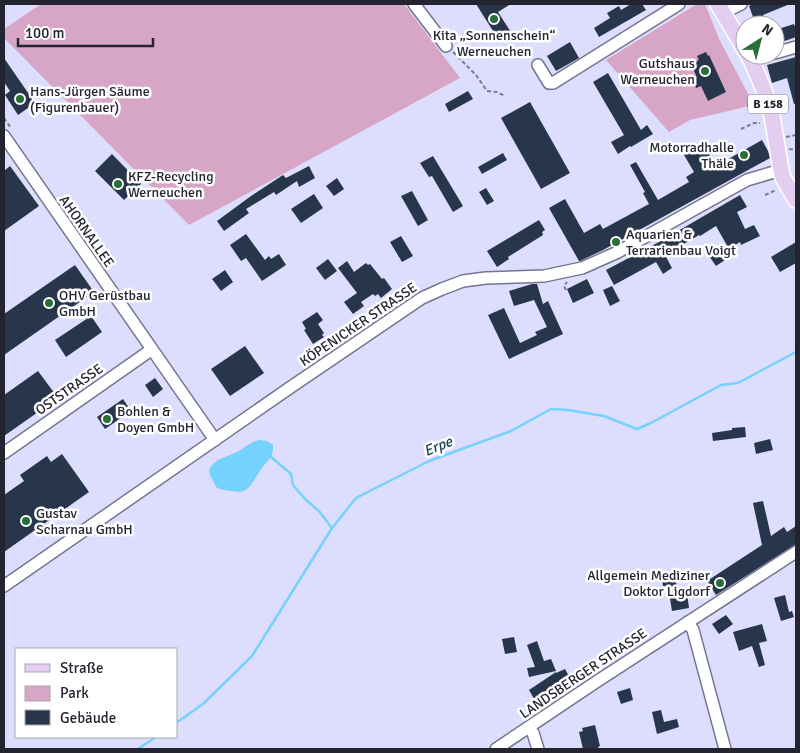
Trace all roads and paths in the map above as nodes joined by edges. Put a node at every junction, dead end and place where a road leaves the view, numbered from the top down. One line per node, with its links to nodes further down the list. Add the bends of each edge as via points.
1 (414, 4): 6 (street)
2 (679, 4): 7 (street, via 553,84 549,83)
3 (741, 4): 4 (street)
4 (721, 8): 5 (main road, B 158)
5 (735, 32)
6 (446, 46): 9 (path, via 476,75 487,91)
7 (538, 65)
8 (753, 65): 15 (main road, B 158, via 772,116)
9 (505, 96)
10 (765, 123): 11 (path, via 754,123)
11 (741, 129)
12 (796, 135): 13 (path)
13 (782, 138)
14 (6, 144): 21 (street, AHORNALLEE)
15 (781, 170): 18 (main road, B 158); 22 (street, KÖPENICKER STRASSE, via 746,180 618,252 582,268 544,276 472,280 435,292)
16 (775, 191): 17 (path)
17 (765, 195)
18 (796, 200)
19 (566, 282): 20 (path)
20 (566, 290)
21 (151, 350): 22 (street, AHORNALLEE); 23 (street, OSTSTRASSE)
22 (215, 440): 25 (street, KÖPENICKER STRASSE)
23 (4, 452)
24 (796, 552): 26 (street, LANDSBERGER STRASSE)
25 (4, 586)
26 (688, 622): 27 (street, LANDSBERGER STRASSE); 30 (street, via 693,630)
27 (529, 728): 28 (street, LANDSBERGER STRASSE); 29 (street)
28 (496, 749)
29 (538, 749)
30 (725, 749)

